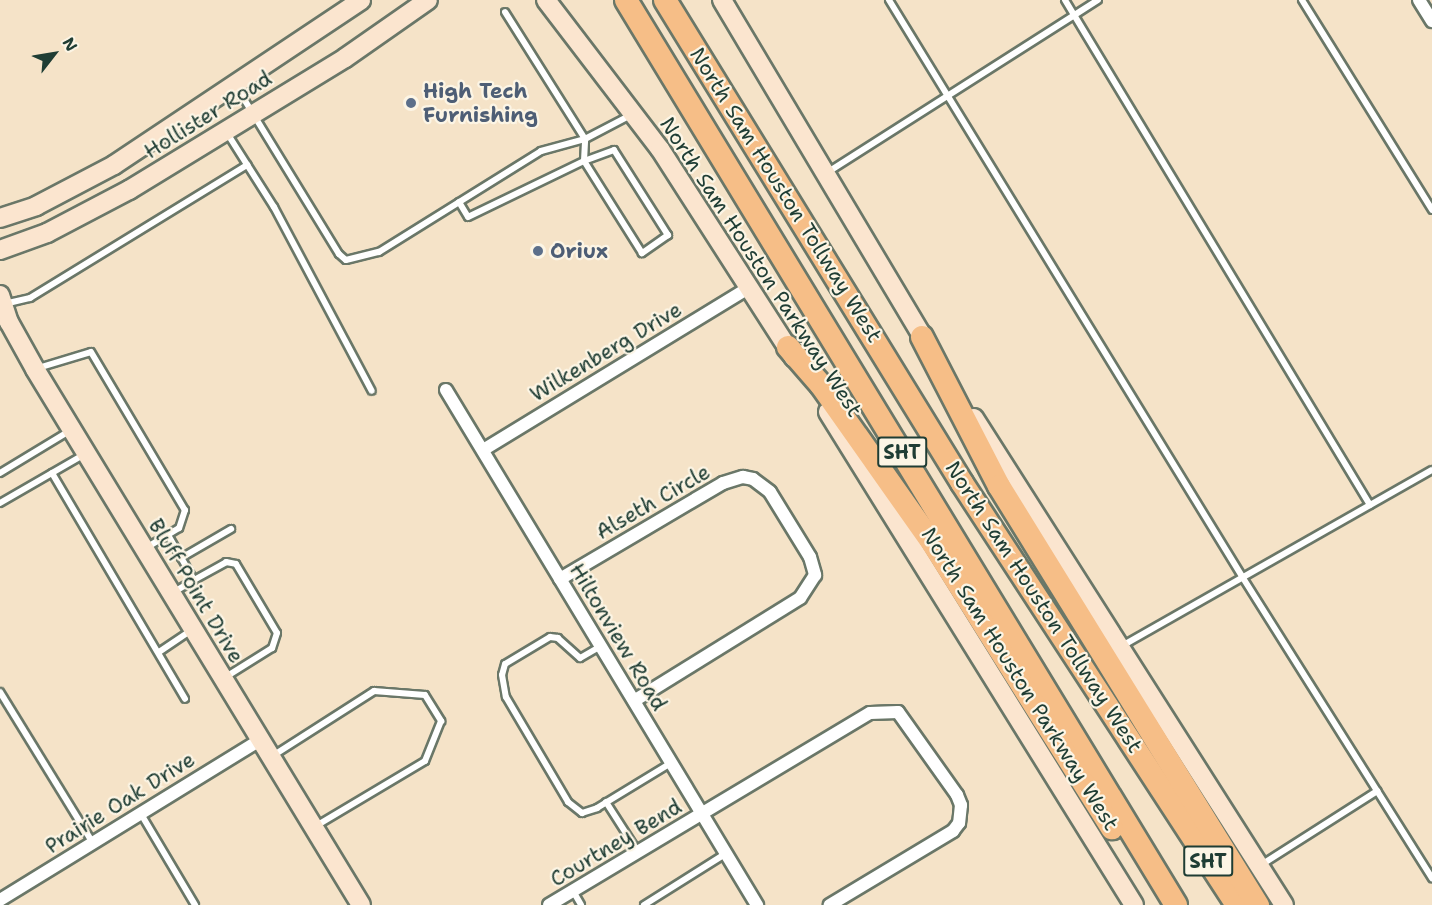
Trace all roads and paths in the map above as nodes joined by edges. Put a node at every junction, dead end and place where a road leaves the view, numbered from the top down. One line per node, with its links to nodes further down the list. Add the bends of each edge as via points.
1 (361, 0): 15 (main road, Hollister Road)
2 (428, 0): 17 (main road, Hollister Road, via 345,58)
3 (546, 0): 18 (main road, North Sam Houston Parkway West)
4 (626, 0): 83 (highway, North Sam Houston Tollway West / SHT)
5 (665, 0): 84 (highway, North Sam Houston Tollway West / SHT, via 962,483)
6 (722, 0): 23 (main road)
7 (889, 0): 16 (lane)
8 (1065, 0): 13 (lane)
9 (1098, 0): 13 (lane)
10 (1302, 0): 25 (lane)
11 (1419, 0): 14 (street)
12 (505, 12): 20 (lane)
13 (1074, 15): 16 (lane); 42 (lane)
14 (1432, 21)
15 (236, 86): 17 (lane); 26 (main road, Hollister Road, via 76,187)
16 (947, 97): 23 (lane); 47 (lane)
17 (253, 113): 19 (main road, Hollister Road); 24 (lane, via 346,260 380,252)
18 (634, 113): 20 (lane); 28 (main road, North Sam Houston Parkway West)
19 (225, 130): 22 (lane); 27 (main road, Hollister Road, via 89,213)
20 (585, 138): 21 (lane); 24 (lane, via 541,151)
21 (584, 161): 21 (lane, via 614,150 668,235 642,253); 24 (lane, via 468,217)
22 (247, 165): 29 (lane, via 30,298); 34 (lane)
23 (826, 174): 30 (main road)
24 (459, 202)
25 (1432, 210)
26 (0, 218)
27 (0, 250)
28 (750, 287): 31 (main road, North Sam Houston Parkway West); 36 (street, Wilkenberg Drive)
29 (1, 300): 32 (main road, Bluff Point Drive)
30 (922, 337): 53 (main road); 85 (highway, via 999,486)
31 (788, 347): 81 (main road, North Sam Houston Parkway West); 82 (highway, via 821,385 926,534)
32 (35, 369): 35 (main road, Bluff Point Drive); 44 (lane, via 91,352 185,510 179,528)
33 (446, 390): 36 (street, Hiltonview Road)
34 (372, 391)
35 (71, 430): 37 (main road, Bluff Point Drive); 39 (lane)
36 (483, 450): 48 (street, Hiltonview Road)
37 (86, 454): 40 (lane); 45 (main road, Bluff Point Drive)
38 (1432, 470): 42 (lane)
39 (0, 473)
40 (52, 473): 41 (lane); 54 (lane)
41 (0, 503)
42 (1370, 505): 47 (lane)
43 (231, 529): 46 (lane)
44 (168, 535): 45 (lane); 46 (lane)
45 (144, 549): 50 (main road, Bluff Point Drive)
46 (181, 558): 49 (lane)
47 (1242, 578): 53 (lane); 62 (lane)
48 (560, 579): 52 (street, Hiltonview Road); 58 (street, Alseth Circle, via 733,478 753,479 762,484 787,519 810,557 814,576 808,591)
49 (194, 580): 50 (lane); 55 (lane, via 226,562 236,564 277,633 272,648)
50 (171, 594): 51 (main road, Bluff Point Drive)
51 (193, 629): 54 (lane); 55 (main road, Bluff Point Drive)
52 (601, 646): 58 (street, Hiltonview Road); 63 (lane, via 580,658 558,638 550,637 505,664 502,675 506,697 568,802 582,813)
53 (1120, 647): 70 (main road)
54 (159, 652): 57 (lane)
55 (223, 679): 59 (main road, Bluff Point Drive)
56 (0, 692): 67 (lane)
57 (185, 699)
58 (634, 701): 61 (street, Hiltonview Road)
59 (260, 740): 60 (main road, Bluff Point Drive); 64 (street, Prairie Oak Drive)
60 (271, 757): 66 (main road, Bluff Point Drive); 66 (lane, via 374,691 425,695 441,721 425,761)
61 (671, 763): 63 (lane); 65 (street, Hiltonview Road)
62 (1377, 791): 70 (lane); 71 (lane)
63 (606, 802): 68 (lane)
64 (141, 813): 67 (street, Prairie Oak Drive); 75 (lane)
65 (702, 814): 68 (street, Courtney Bend); 69 (street, Hiltonview Road); 80 (street, Courtney Bend, via 870,713 898,712 957,795 961,805 959,823 953,831)
66 (314, 828): 74 (main road, Bluff Point Drive)
67 (93, 843): 73 (street, Prairie Oak Drive)
68 (638, 852): 72 (street, Courtney Bend)
69 (726, 853): 78 (lane); 79 (street, Hiltonview Road)
70 (1260, 866): 86 (main road)
71 (1432, 878)
72 (573, 891): 76 (street, Courtney Bend); 77 (lane)
73 (0, 900)
74 (359, 904)
75 (195, 905)
76 (549, 905)
77 (581, 905)
78 (644, 905)
79 (757, 905)
80 (830, 905)
81 (1134, 905)
82 (1162, 905)
83 (1176, 905)
84 (1237, 905)
85 (1258, 905)
86 (1284, 905)

